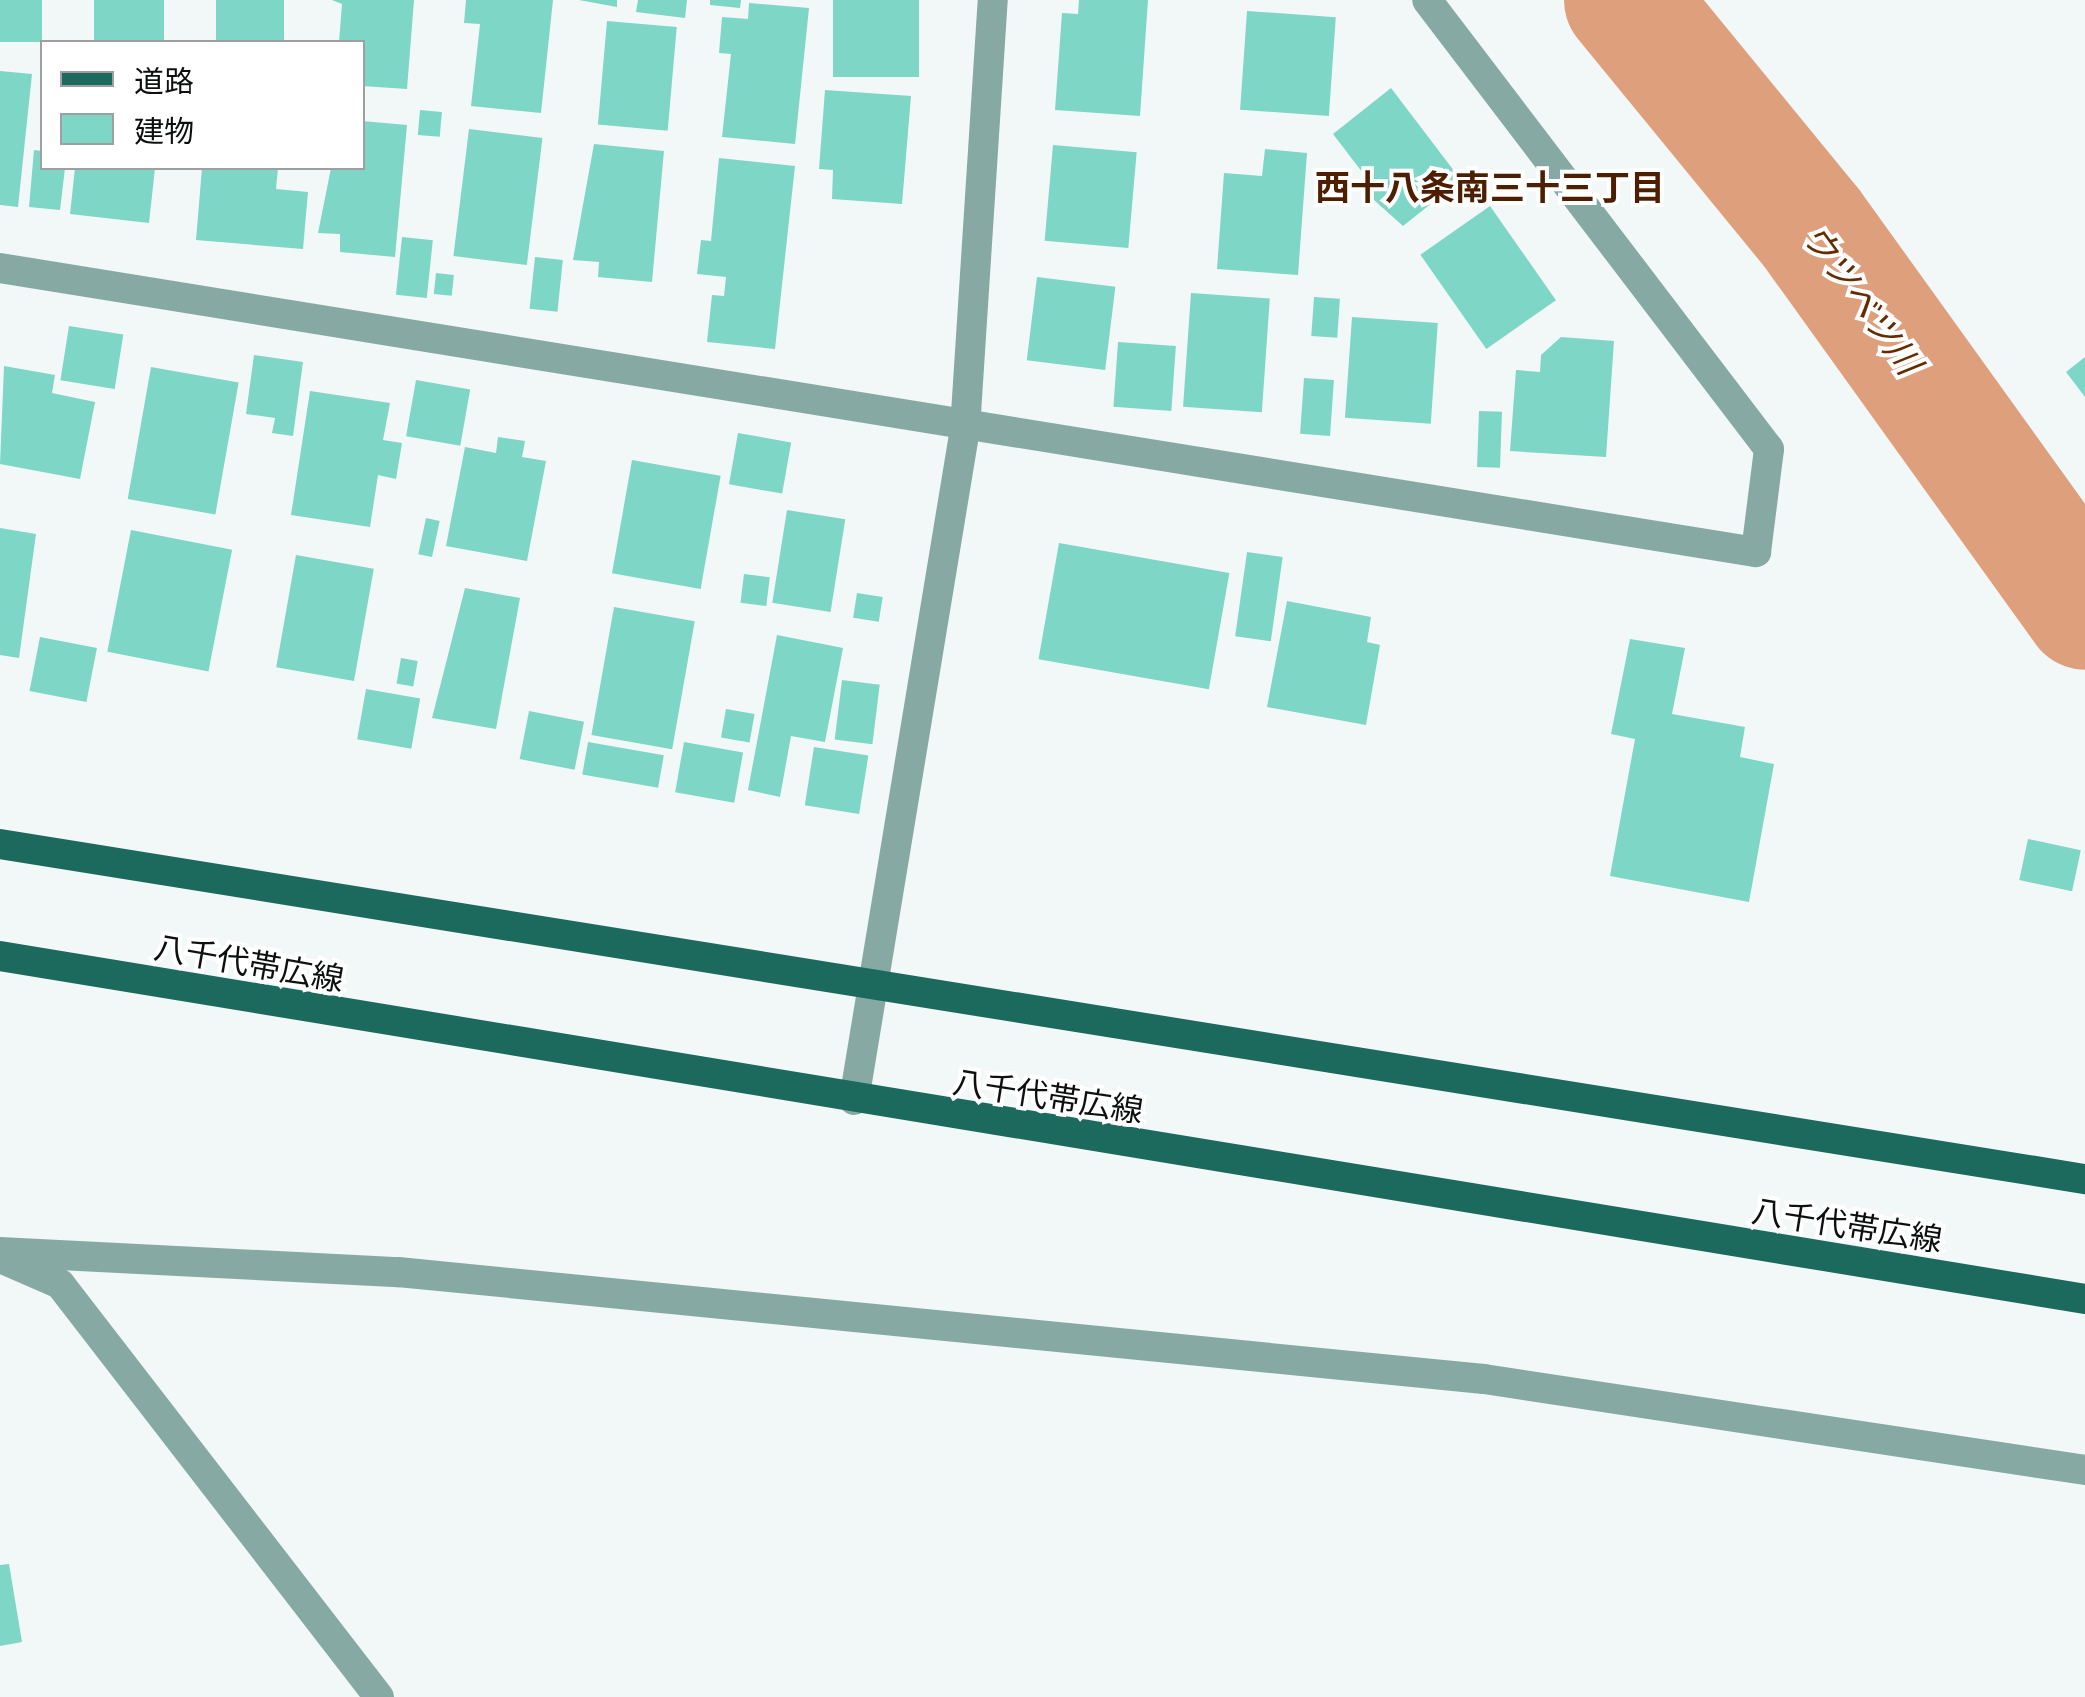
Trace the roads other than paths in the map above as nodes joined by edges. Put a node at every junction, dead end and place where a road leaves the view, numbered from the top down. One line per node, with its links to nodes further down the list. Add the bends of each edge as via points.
1 (993, 0): 4 (street)
2 (1427, 0): 4 (street, via 1769,449 1756,552)
3 (0, 268): 4 (street)
4 (966, 429): 7 (street)
5 (0, 844): 7 (main road)
6 (0, 956): 8 (main road, 八千代帯広線)
7 (872, 986): 8 (street); 9 (main road)
8 (854, 1100): 11 (main road, 八千代帯広線)
9 (2085, 1179)
10 (0, 1254): 12 (street, via 398,1272 1484,1378); 13 (street, via 60,1284)
11 (2085, 1298)
12 (2085, 1470)
13 (379, 1697)

